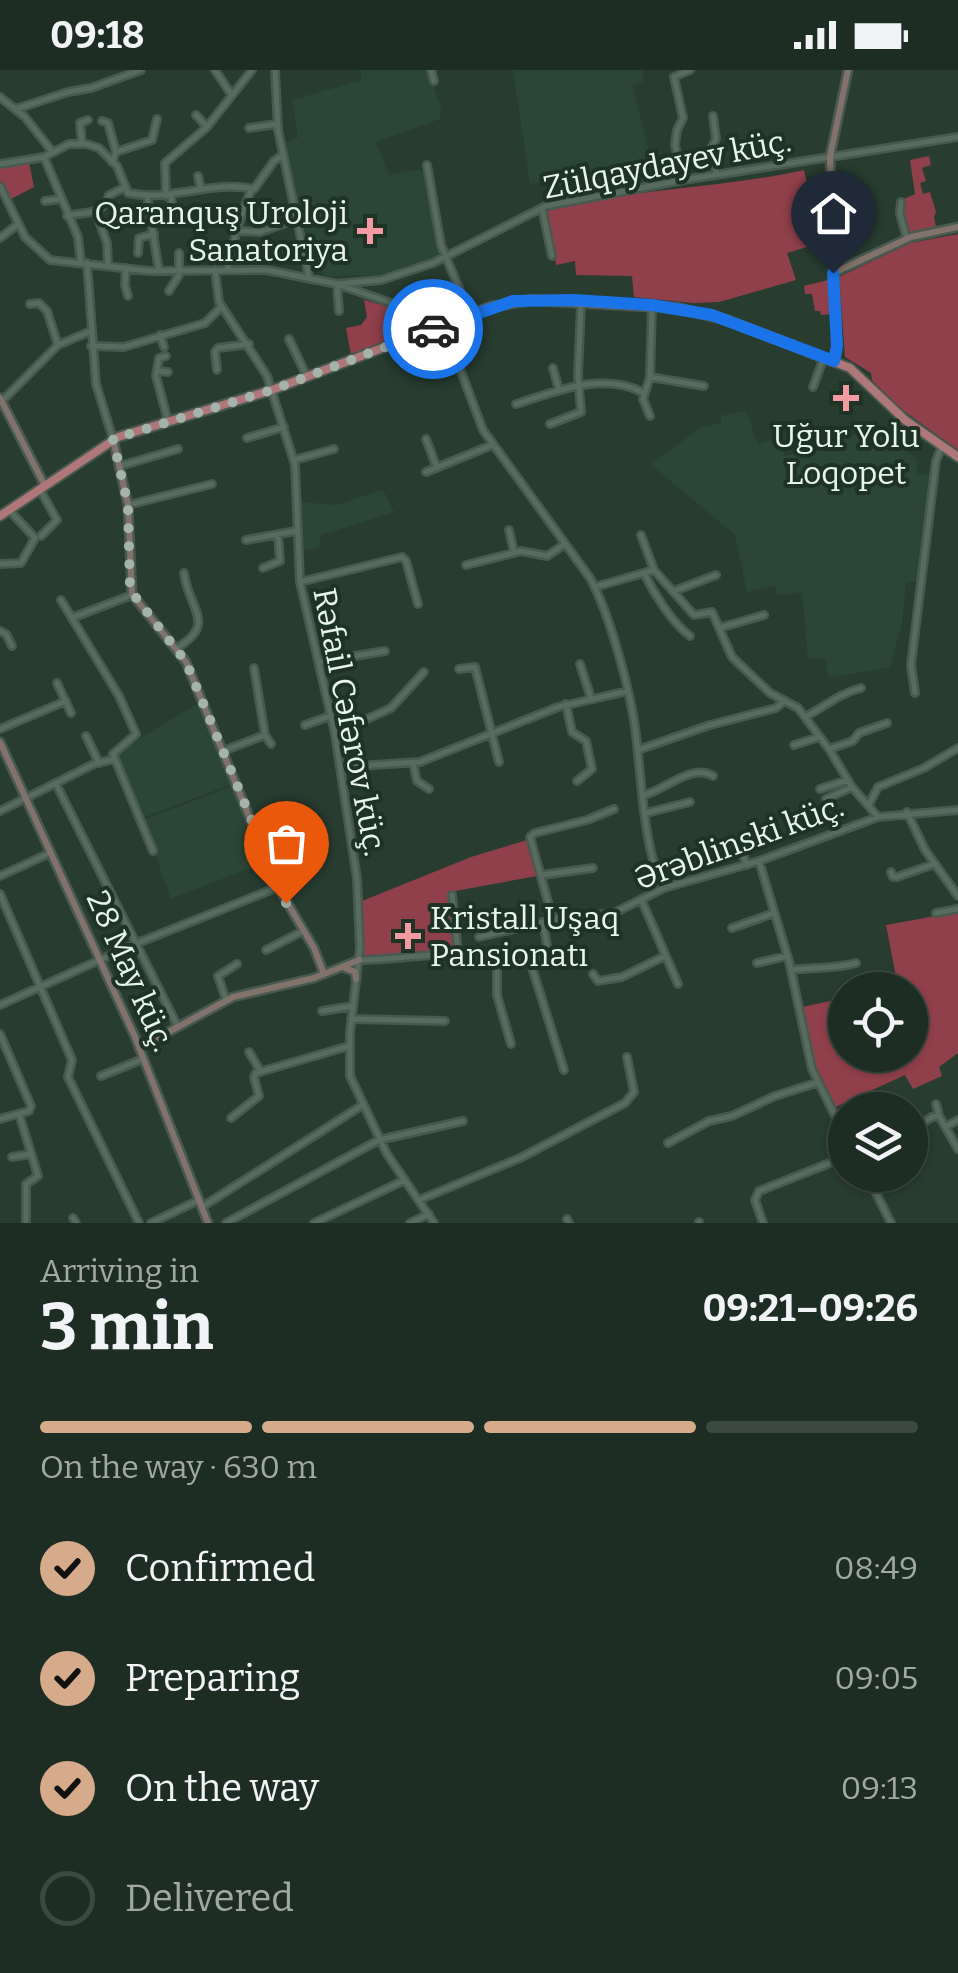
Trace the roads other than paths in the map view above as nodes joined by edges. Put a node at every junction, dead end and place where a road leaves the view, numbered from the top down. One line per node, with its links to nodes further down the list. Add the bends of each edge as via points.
1 (141, 70): 11 (street)
2 (215, 70): 9 (street)
3 (252, 70): 9 (street)
4 (275, 70): 17 (street)
5 (431, 70): 8 (street)
6 (690, 70): 32 (street, via 674,77 683,118 675,145)
7 (848, 70): 26 (street)
8 (434, 81)
9 (232, 94): 18 (street)
10 (0, 97): 11 (street)
11 (16, 109): 22 (street)
12 (196, 115): 18 (street)
13 (713, 116): 30 (street)
14 (158, 119): 23 (street, via 152,140)
15 (88, 120): 21 (street, via 80,123)
16 (102, 121): 23 (street)
17 (277, 124): 19 (street); 24 (street)
18 (207, 127): 38 (street, via 165,163)
19 (249, 128)
20 (958, 138): 26 (street, Zülqaydayev küç.)
21 (82, 144): 22 (street); 27 (street, via 99,148)
22 (51, 150): 25 (street)
23 (116, 152): 27 (street)
24 (283, 155): 36 (street); 47 (street)
25 (44, 157): 28 (street); 39 (street)
26 (830, 157): 30 (street, Zülqaydayev küç.); 66 (street)
27 (112, 162): 34 (street)
28 (0, 164)
29 (427, 165): 58 (street)
30 (716, 174): 32 (street, Zülqaydayev küç.)
31 (198, 176): 35 (street)
32 (682, 180): 42 (street, Zülqaydayev küç.)
33 (0, 186): 48 (street)
34 (126, 187): 37 (street, via 129,194); 43 (street, via 109,195)
35 (201, 189): 36 (street, via 230,184); 38 (street)
36 (252, 190): 51 (street)
37 (146, 196): 38 (street); 46 (street)
38 (168, 196): 44 (street)
39 (61, 199): 40 (street); 45 (street)
40 (45, 202)
41 (901, 202): 54 (street)
42 (542, 208): 57 (street); 58 (street, Zülqaydayev küç.)
43 (96, 213): 45 (street); 49 (street)
44 (173, 214)
45 (67, 216): 59 (street)
46 (150, 216): 49 (street); 52 (street)
47 (297, 219): 51 (street, via 260,232); 67 (street)
48 (18, 225): 53 (street); 59 (street, via 47,258)
49 (102, 227): 60 (street)
50 (958, 227): 54 (street)
51 (239, 231): 62 (street)
52 (154, 234): 55 (street, via 139,238); 65 (street)
53 (0, 238)
54 (907, 239): 66 (street)
55 (138, 253)
56 (180, 253): 64 (street)
57 (552, 256)
58 (446, 258): 68 (street, Zülqaydayev küç.); 78 (street)
59 (84, 263): 60 (street); 80 (street)
60 (108, 265): 61 (street)
61 (126, 268): 65 (street); 71 (street)
62 (228, 269): 63 (street); 67 (street)
63 (215, 270): 64 (street); 76 (street)
64 (180, 271): 65 (street); 70 (street)
65 (159, 272)
66 (833, 273): 89 (street)
67 (309, 277): 69 (street)
68 (380, 280): 69 (street, Zülqaydayev küç.); 72 (street)
69 (337, 284): 72 (street); 77 (street)
70 (169, 291)
71 (128, 296)
72 (379, 300): 79 (street)
73 (581, 300): 75 (main road); 78 (main road, via 513,301); 96 (street)
74 (30, 304): 84 (street, via 45,308)
75 (652, 305): 88 (main road, via 712,315); 95 (street)
76 (221, 307): 81 (street, via 205,322); 83 (street, Rəfail Cəfərov küç.)
77 (339, 311)
78 (470, 315): 79 (main road)
79 (444, 324): 94 (main road); 111 (street)
80 (91, 331): 84 (street); 85 (street)
81 (160, 335): 85 (street, via 124,348); 86 (street)
82 (289, 340): 94 (street)
83 (248, 344): 91 (street, via 218,348); 99 (street, Rəfail Cəfərov küç.)
84 (58, 345): 102 (street)
85 (91, 346): 110 (street)
86 (164, 347)
87 (166, 356): 92 (street)
88 (824, 357): 89 (main road); 98 (street)
89 (834, 361): 112 (main road)
90 (553, 368): 100 (street)
91 (217, 370)
92 (157, 371): 93 (street); 105 (street)
93 (168, 372)
94 (307, 377): 99 (main road)
95 (650, 377): 97 (street); 101 (street)
96 (578, 386): 100 (street); 101 (street, via 611,383); 106 (street, via 581,412)
97 (704, 386)
98 (813, 387)
99 (272, 390): 105 (main road); 107 (street, Rəfail Cəfərov küç.)
100 (559, 390): 103 (street)
101 (644, 393): 104 (street)
102 (1, 400): 121 (street)
103 (516, 404)
104 (650, 416)
105 (168, 422): 110 (main road)
106 (550, 424)
107 (284, 428): 108 (street); 116 (street, Rəfail Cəfərov küç.)
108 (247, 438)
109 (426, 438): 118 (street)
110 (113, 439): 117 (street); 121 (main road)
111 (492, 445): 118 (street); 131 (street)
112 (942, 446): 115 (main road); 162 (street, via 911,665)
113 (334, 449): 116 (street)
114 (178, 450): 117 (street)
115 (958, 457)
116 (294, 460): 126 (street, Rəfail Cəfərov küç.)
117 (120, 466): 122 (street)
118 (437, 468): 119 (street)
119 (426, 472)
120 (212, 484): 122 (street)
121 (42, 488): 123 (main road); 129 (street, via 57,520)
122 (128, 505): 143 (street)
123 (9, 510): 124 (main road); 133 (street, via 35,538 21,563)
124 (0, 516)
125 (509, 530): 132 (street)
126 (296, 531): 127 (street); 140 (street, Rəfail Cəfərov küç.)
127 (278, 534): 130 (street); 135 (street, via 280,560)
128 (641, 534): 136 (street)
129 (41, 536)
130 (246, 540)
131 (566, 544): 132 (street, via 542,556); 141 (street)
132 (514, 552): 134 (street)
133 (0, 564)
134 (466, 565)
135 (263, 568)
136 (654, 570): 138 (street); 142 (street)
137 (184, 573): 152 (street, via 199,630)
138 (644, 573): 141 (street); 150 (street)
139 (716, 575): 142 (street)
140 (300, 582): 145 (street, via 402,557); 154 (street, Rəfail Cəfərov küç.)
141 (595, 587): 161 (street)
142 (674, 591): 148 (street, via 694,615 712,612)
143 (132, 594): 147 (street); 152 (street)
144 (62, 600): 147 (street)
145 (418, 604)
146 (764, 615): 148 (street)
147 (74, 617): 185 (street, via 136,734 115,749)
148 (719, 628): 165 (street, via 738,663)
149 (0, 630): 151 (street)
150 (690, 636)
151 (12, 646)
152 (177, 648): 184 (street)
153 (385, 651): 154 (street)
154 (320, 662): 168 (street, Rəfail Cəfərov küç.)
155 (580, 664): 163 (street)
156 (254, 668): 176 (street)
157 (459, 668): 173 (street, via 475,668)
158 (424, 672): 174 (street, via 391,708)
159 (56, 683): 164 (street)
160 (861, 688): 169 (street)
161 (628, 691): 163 (street); 183 (street)
162 (915, 693)
163 (591, 698): 166 (street)
164 (66, 700): 167 (street); 172 (street)
165 (784, 700): 169 (street); 183 (street)
166 (566, 704): 173 (street); 191 (street, via 592,769)
167 (71, 713)
168 (332, 716): 171 (street); 174 (street, Rəfail Cəfərov küç.)
169 (806, 717): 177 (street)
170 (887, 723): 182 (street)
171 (305, 725)
172 (0, 729)
173 (492, 733): 186 (street); 188 (street)
174 (336, 734): 189 (street, Rəfail Cəfərov küç.)
175 (86, 736): 187 (street)
176 (265, 736): 179 (street); 184 (street)
177 (820, 736): 180 (street); 182 (street)
178 (0, 742): 197 (street, 28 May küç.)
179 (272, 744)
180 (794, 745)
181 (958, 748): 200 (street, via 881,785)
182 (830, 749): 193 (street)
183 (638, 750): 196 (street)
184 (223, 751): 217 (street)
185 (114, 759): 187 (street); 208 (street)
186 (499, 762)
187 (99, 763): 192 (street)
188 (413, 763): 189 (street); 195 (street, via 416,781)
189 (342, 768): 239 (street, Rəfail Cəfərov küç., via 357,879)
190 (712, 776): 196 (street, via 695,773)
191 (577, 781)
192 (56, 784): 197 (street); 233 (street)
193 (850, 784): 194 (street); 198 (street); 200 (street)
194 (820, 789)
195 (429, 790)
196 (644, 795): 205 (street)
197 (26, 799): 203 (street); 209 (street, 28 May küç.)
198 (826, 799)
199 (690, 802): 205 (street)
200 (869, 804): 206 (street)
201 (614, 810): 215 (street, via 532,834)
202 (958, 810): 204 (street, Ərəblinski küç.)
203 (0, 811)
204 (907, 812): 206 (street, Ərəblinski küç.); 211 (street)
205 (646, 813): 218 (street)
206 (878, 817): 210 (street, Ərəblinski küç.)
207 (738, 843): 212 (street)
208 (153, 851)
209 (50, 853): 216 (street); 238 (street, 28 May küç.)
210 (759, 862): 212 (street, Ərəblinski küç.); 225 (street)
211 (934, 864): 214 (street, via 897,878); 221 (street)
212 (746, 865): 218 (street, Ərəblinski küç.)
213 (593, 868): 215 (street)
214 (890, 872)
215 (542, 875): 227 (street)
216 (0, 876)
217 (278, 887): 231 (street); 233 (street)
218 (664, 888): 222 (street, Ərəblinski küç.)
219 (0, 894): 251 (street)
220 (452, 896): 235 (street)
221 (958, 896)
222 (641, 900): 224 (street, Ərəblinski küç.); 236 (street)
223 (958, 909): 226 (street)
224 (614, 913): 227 (street, Ərəblinski küç.); 229 (street)
225 (774, 913): 230 (street); 237 (street)
226 (936, 913)
227 (552, 920): 228 (street, Ərəblinski küç.)
228 (543, 922): 232 (street, Ərəblinski küç.); 240 (street, via 548,952)
229 (606, 925)
230 (732, 928)
231 (303, 931): 234 (street); 247 (street)
232 (479, 937)
233 (135, 944): 238 (street); 258 (street)
234 (266, 950)
235 (458, 954): 239 (street); 242 (street)
236 (666, 956): 248 (street, via 622,977 598,981); 250 (street)
237 (787, 956): 243 (street); 246 (street)
238 (99, 960): 251 (street); 262 (street, 28 May küç.)
239 (358, 960): 245 (street); 249 (street, Rəfail Cəfərov küç.)
240 (530, 961): 242 (street); 266 (street)
241 (237, 964): 252 (street, via 218,976)
242 (497, 964): 260 (street, via 497,995)
243 (757, 964)
244 (856, 964): 246 (street)
245 (344, 968): 247 (street); 249 (street)
246 (790, 970): 269 (street)
247 (324, 974): 252 (street)
248 (593, 974)
249 (356, 979): 254 (street, Rəfail Cəfərov küç.)
250 (678, 984)
251 (40, 986): 253 (street); 293 (street, via 72,1060 68,1077)
252 (226, 1000): 258 (street)
253 (0, 1004)
254 (352, 1006): 255 (street); 256 (street, Rəfail Cəfərov küç.)
255 (322, 1011)
256 (351, 1019): 257 (street); 261 (street, Rəfail Cəfərov küç.)
257 (444, 1021)
258 (178, 1027): 262 (street)
259 (0, 1034): 273 (street, via 30,1103)
260 (512, 1044)
261 (349, 1046): 267 (street); 272 (street, Rəfail Cəfərov küç., via 350,1076)
262 (139, 1048): 265 (street, 28 May küç.)
263 (249, 1052): 267 (street)
264 (627, 1057): 289 (street, via 634,1092 626,1102 514,1161)
265 (144, 1059): 268 (street); 290 (street, 28 May küç.)
266 (564, 1070)
267 (261, 1072): 276 (street, via 254,1077 259,1096)
268 (101, 1076)
269 (816, 1083): 271 (street); 282 (street)
270 (936, 1104): 274 (street)
271 (828, 1105)
272 (362, 1106): 281 (street, Rəfail Cəfərov küç.); 290 (street)
273 (20, 1114): 275 (street); 284 (street)
274 (939, 1116): 277 (street); 280 (street)
275 (0, 1118)
276 (231, 1118)
277 (928, 1119)
278 (958, 1120): 280 (street)
279 (463, 1121): 281 (street)
280 (947, 1126): 283 (street)
281 (380, 1140): 287 (street, Rəfail Cəfərov küç.); 296 (street)
282 (668, 1142)
283 (958, 1148)
284 (31, 1154): 285 (street); 292 (street, via 38,1176 26,1184)
285 (12, 1157)
286 (828, 1164): 300 (street, via 760,1191 755,1200)
287 (405, 1180): 289 (street, Rəfail Cəfərov küç.); 297 (street)
288 (874, 1192): 301 (street)
289 (419, 1200): 291 (street, Rəfail Cəfərov küç.)
290 (200, 1203): 294 (street); 295 (street, 28 May küç.)
291 (429, 1214): 298 (street); 299 (street, Rəfail Cəfərov küç.)
292 (26, 1223)
293 (139, 1223)
294 (151, 1223)
295 (208, 1223)
296 (226, 1223)
297 (314, 1223)
298 (410, 1223)
299 (434, 1223)
300 (763, 1223)
301 (890, 1223)

